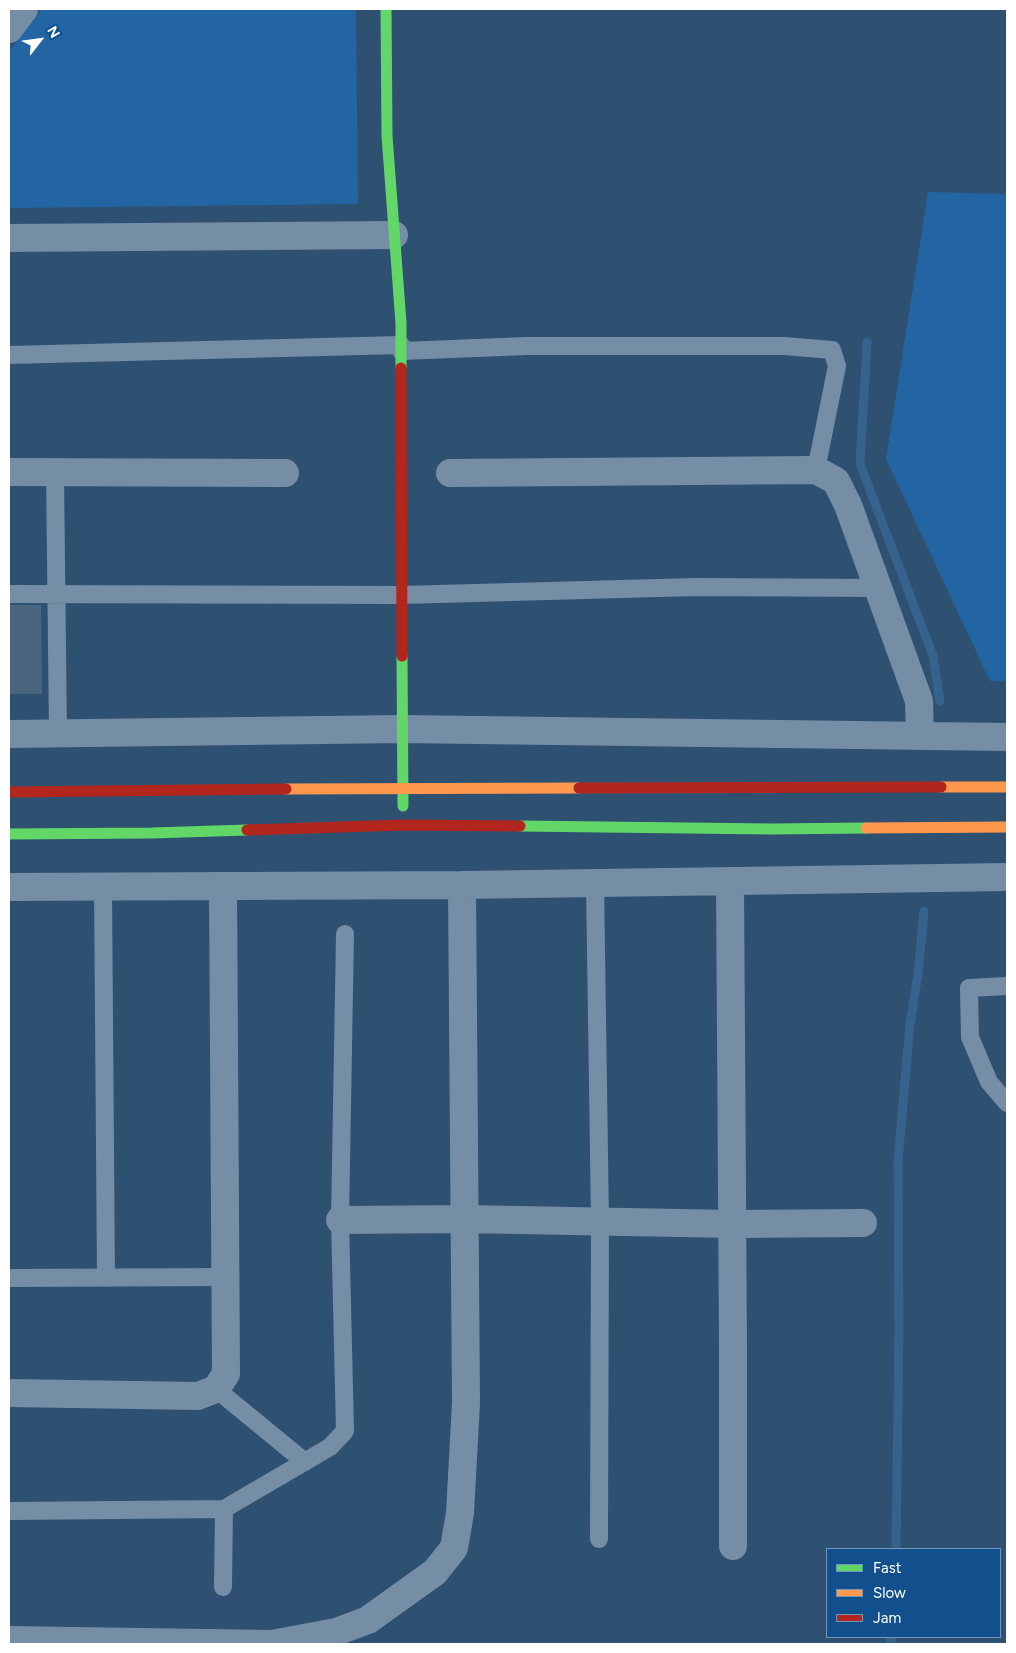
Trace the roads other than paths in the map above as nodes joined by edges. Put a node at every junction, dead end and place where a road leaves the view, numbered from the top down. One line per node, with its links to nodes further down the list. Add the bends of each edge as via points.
1 (24, 9): 3 (street)
2 (386, 9): 4 (street, via 387,136)
3 (9, 29)
4 (394, 235): 5 (street); 6 (street)
5 (9, 238)
6 (401, 348): 7 (lane); 8 (lane, via 784,346 832,350 837,366); 16 (street)
7 (9, 355)
8 (816, 470): 12 (street); 13 (street, via 836,481)
9 (9, 472): 10 (street)
10 (55, 473): 11 (street); 15 (lane)
11 (285, 473)
12 (450, 473)
13 (878, 588): 16 (lane, via 696,587); 20 (street, via 919,701)
14 (9, 594): 15 (lane)
15 (56, 594): 16 (lane); 18 (lane)
16 (401, 595): 17 (street)
17 (402, 729): 18 (street); 20 (street); 23 (street)
18 (58, 733): 19 (street)
19 (9, 734)
20 (920, 736): 21 (street)
21 (1007, 737)
22 (1007, 787): 23 (street)
23 (403, 788): 24 (street); 25 (street)
24 (9, 792)
25 (403, 826): 26 (street); 27 (street)
26 (1007, 828)
27 (9, 834)
28 (1007, 877): 29 (street)
29 (730, 881): 30 (street); 41 (street)
30 (595, 883): 31 (street); 40 (lane)
31 (462, 885): 32 (street); 38 (street)
32 (223, 886): 34 (street); 43 (street)
33 (9, 887): 34 (street)
34 (102, 887): 45 (lane)
35 (346, 934): 39 (lane)
36 (1007, 986): 37 (lane, via 969,988 970,1037 989,1082)
37 (1007, 1103)
38 (465, 1219): 39 (street); 40 (street); 55 (street, via 466,1403 460,1513 454,1548 435,1572 368,1620 336,1632 272,1644)
39 (340, 1220): 48 (lane, via 345,1431 330,1447)
40 (600, 1221): 41 (street); 51 (lane)
41 (732, 1224): 42 (street); 52 (street)
42 (863, 1224)
43 (225, 1277): 45 (lane); 46 (street, via 226,1374)
44 (9, 1278): 45 (lane)
45 (106, 1278)
46 (216, 1389): 47 (street, via 198,1396); 48 (lane)
47 (9, 1394)
48 (305, 1462): 49 (lane)
49 (224, 1509): 50 (lane); 53 (lane)
50 (9, 1511)
51 (599, 1540)
52 (733, 1546)
53 (224, 1587)
54 (9, 1640): 55 (street)
55 (220, 1644)

